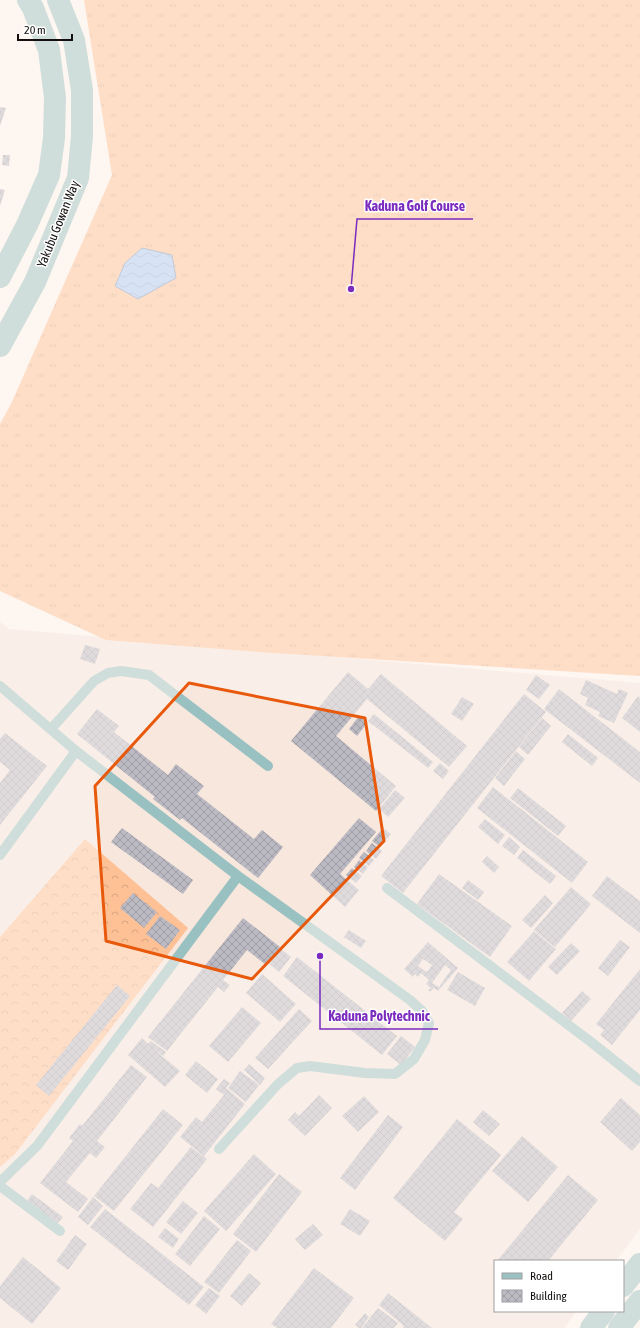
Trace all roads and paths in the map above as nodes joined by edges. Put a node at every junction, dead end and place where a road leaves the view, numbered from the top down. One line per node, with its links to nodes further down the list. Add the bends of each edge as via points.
1 (28, 0): 3 (street, Yakubu Gowan Way, via 49,50 55,98 54,138 49,175)
2 (58, 0): 4 (street, Yakubu Gowan Way, via 74,40 82,90 82,136 78,178 35,282)
3 (0, 278)
4 (0, 346)
5 (0, 686): 6 (lane)
6 (51, 729): 7 (lane); 8 (lane, via 94,681 108,673 122,671 149,675)
7 (76, 751): 9 (lane); 10 (lane)
8 (268, 766)
9 (0, 855)
10 (238, 876): 13 (lane, via 410,1000 422,1010 429,1023 426,1040 414,1059 395,1074 310,1066 297,1068 278,1084); 14 (lane, via 37,1146)
11 (387, 888): 12 (lane)
12 (640, 1081)
13 (219, 1149)
14 (0, 1182)
15 (0, 1186): 16 (lane)
16 (60, 1231)
17 (640, 1264): 18 (street)
18 (624, 1285)
19 (640, 1301): 22 (street)
20 (603, 1312): 21 (street)
21 (591, 1328)
22 (619, 1328)

